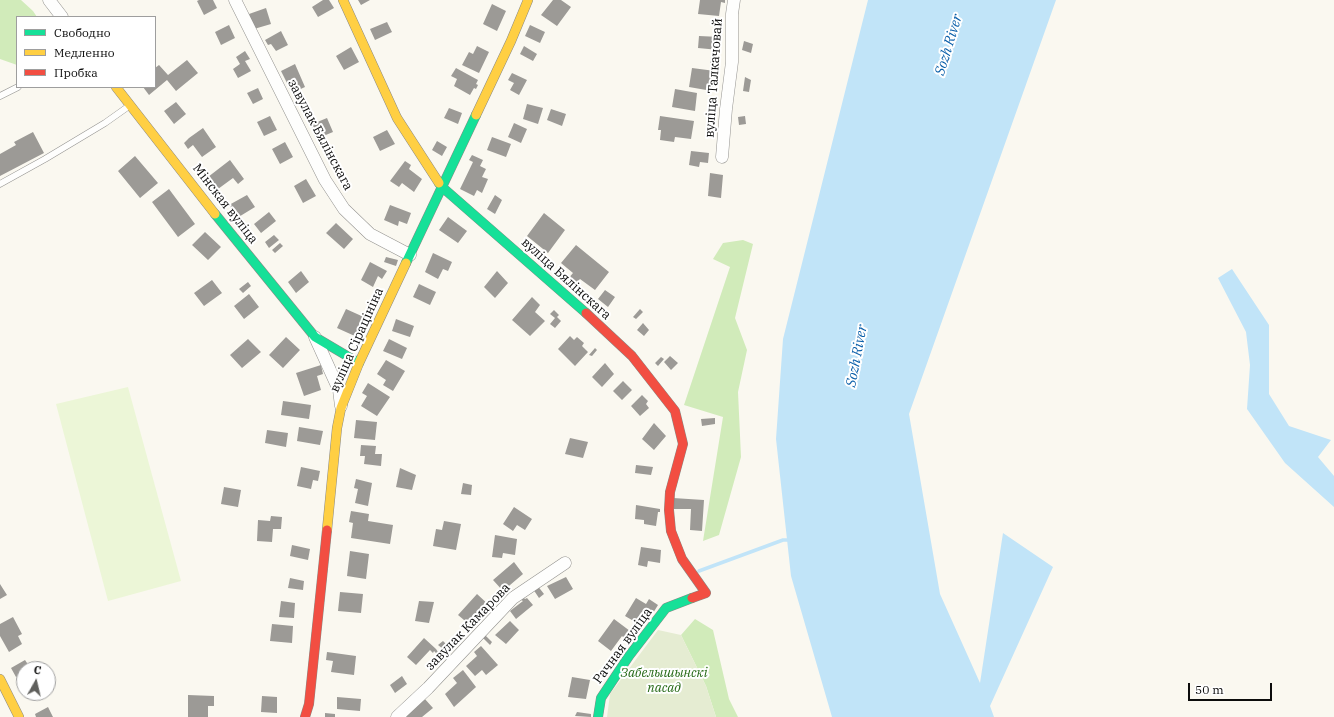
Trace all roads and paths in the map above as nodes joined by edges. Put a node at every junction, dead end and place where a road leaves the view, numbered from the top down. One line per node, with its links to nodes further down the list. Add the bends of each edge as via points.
1 (49, 0): 6 (street)
2 (235, 0): 14 (street, завулак Бялінскага, via 325,180 344,209 370,234)
3 (343, 0): 13 (street, вуліца Бялінскага, via 397,118)
4 (528, 0): 13 (street, вуліца Сірацініна)
5 (734, 0): 11 (street, вуліца Талкачовай, via 732,62)
6 (61, 16)
7 (16, 88): 9 (lane)
8 (117, 88): 10 (street, Мінская вуліца)
9 (0, 96)
10 (130, 105): 12 (lane, via 106,123); 15 (street, Мінская вуліца)
11 (722, 157)
12 (0, 184)
13 (442, 188): 14 (street, вуліца Сірацініна); 19 (street, вуліца Бялінскага, via 632,356 675,410 683,444 670,492 671,531 682,559)
14 (410, 255): 16 (street, вуліца Сірацініна)
15 (314, 337): 16 (street, Мінская вуліца); 17 (street, Мінская вуліца, via 339,390)
16 (360, 363): 17 (street, вуліца Сірацініна)
17 (341, 408): 22 (street, вуліца Сірацініна)
18 (564, 563): 23 (street, завулак Камарова, via 513,598 428,688)
19 (706, 593): 24 (street, Рачная вуліца, via 666,608 601,698)
20 (0, 679): 21 (street)
21 (19, 717)
22 (305, 717)
23 (396, 717)
24 (598, 717)

